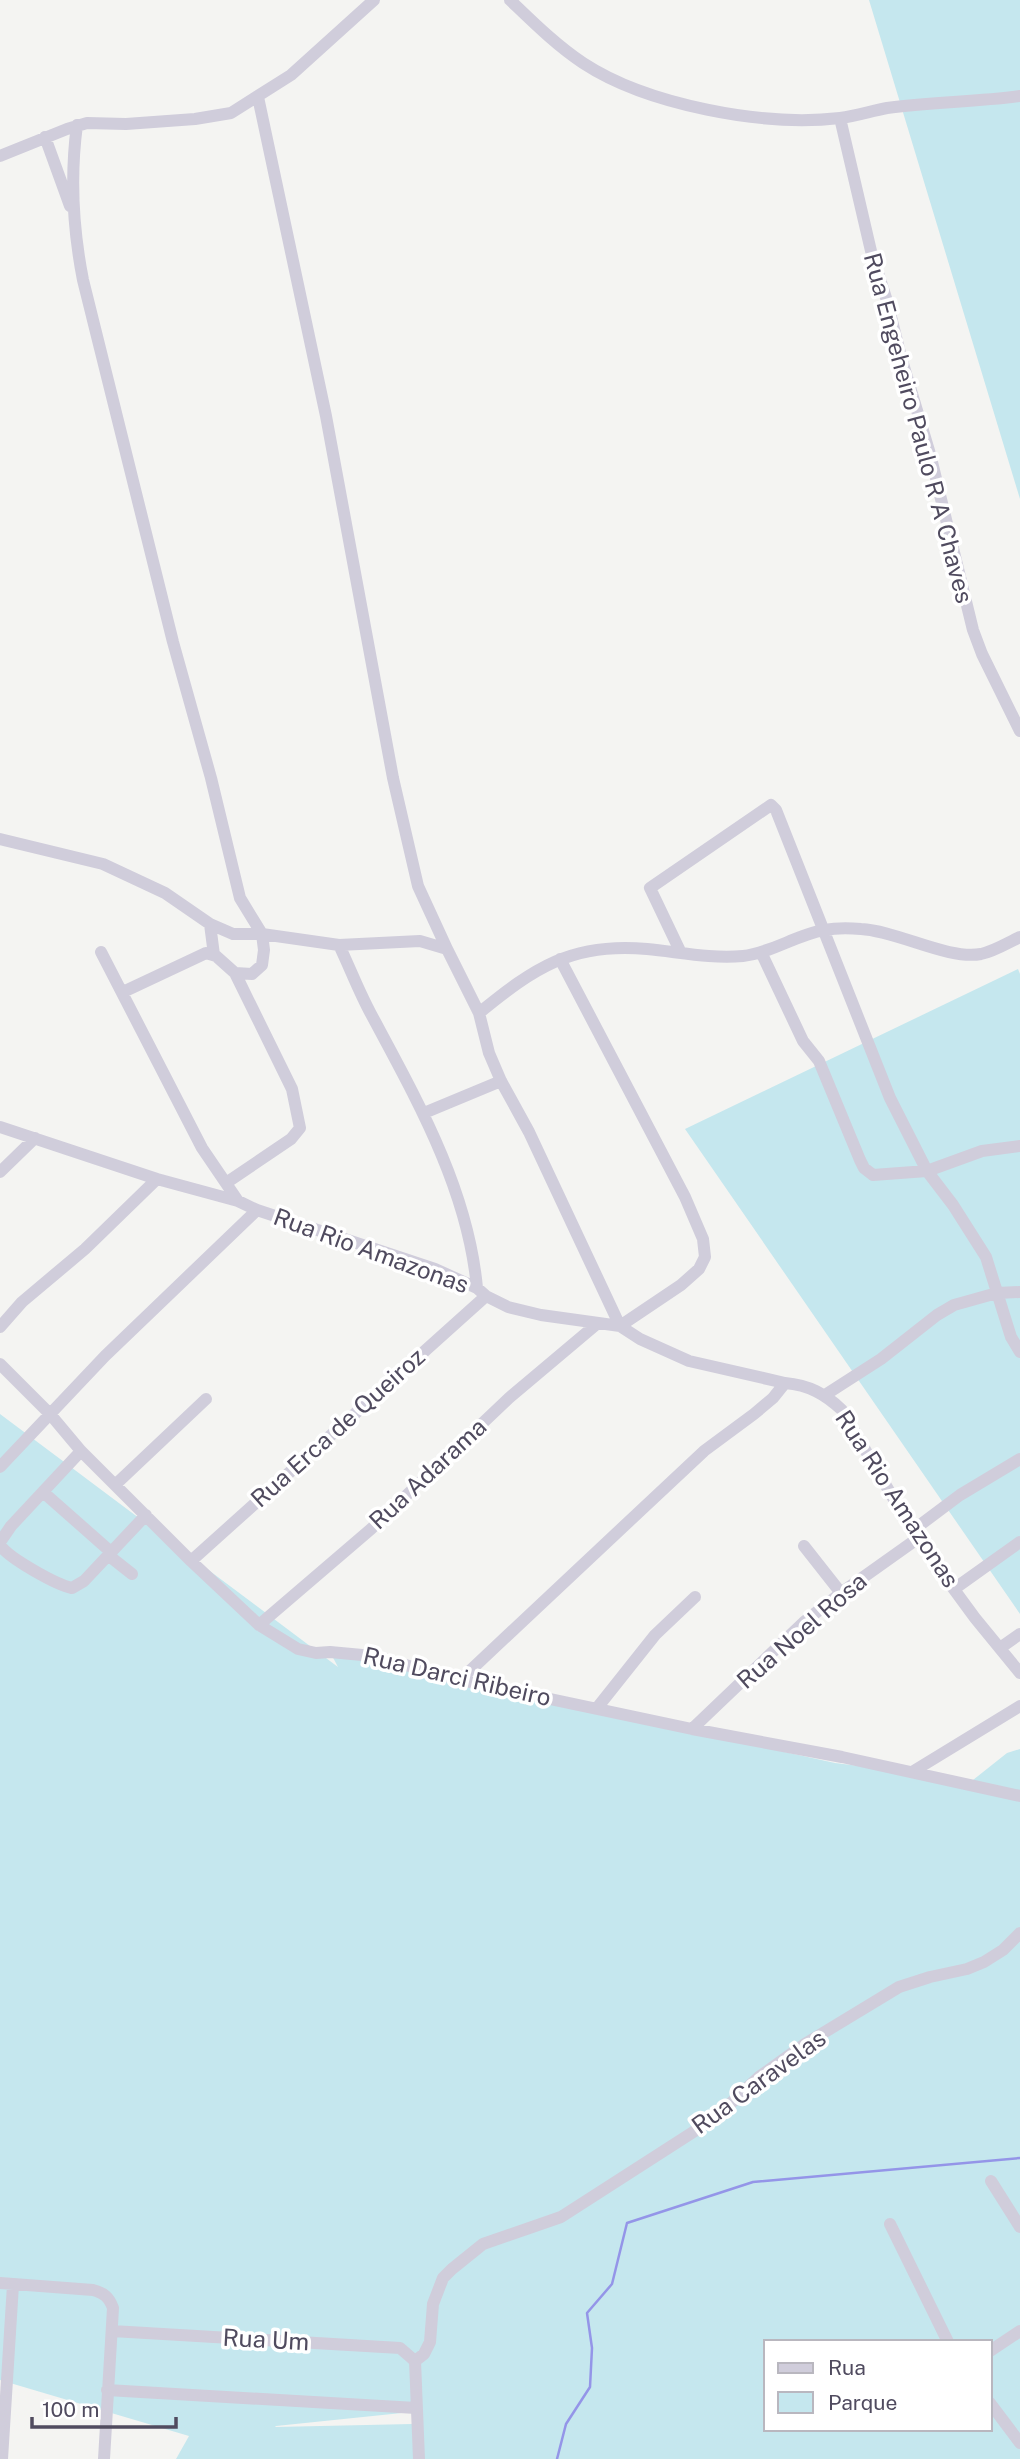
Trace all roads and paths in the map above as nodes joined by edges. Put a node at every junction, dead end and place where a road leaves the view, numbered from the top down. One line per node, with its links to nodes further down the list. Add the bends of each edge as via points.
1 (374, 0): 4 (street, via 291,75)
2 (510, 0): 5 (street, via 548,37 584,63 664,100 779,120)
3 (1020, 96): 5 (street, via 886,108)
4 (258, 97): 6 (street, via 231,113 195,119); 17 (street, via 326,416 393,778 418,886)
5 (841, 118): 10 (street, Rua Engeheiro Paulo R A Chaves, via 867,238 930,454 966,606 982,654)
6 (77, 125): 7 (street); 9 (street)
7 (45, 137): 8 (street); 9 (street)
8 (0, 156)
9 (74, 215): 14 (street, via 83,280 233,873 240,898)
10 (1020, 731)
11 (0, 839): 12 (street, via 103,864 165,893)
12 (210, 924): 14 (street, via 233,933); 21 (street)
13 (823, 930): 15 (street, via 860,928 956,953 979,954); 19 (street); 20 (street, via 771,805 650,888); 31 (street, via 890,1098)
14 (262, 934): 16 (street); 23 (street, via 262,965 252,974)
15 (1020, 937)
16 (339, 945): 17 (street, via 407,940); 27 (street)
17 (447, 949): 25 (street)
18 (101, 952): 24 (street)
19 (761, 952): 20 (street); 31 (street, via 803,1041 819,1061 864,1168 873,1175)
20 (681, 953): 22 (street, via 609,947)
21 (215, 955): 23 (street); 24 (street, via 206,953)
22 (560, 959): 25 (street, via 541,966); 41 (street, via 703,1239 705,1257 699,1269)
23 (234, 973): 34 (street, via 292,1089 300,1128)
24 (123, 992): 34 (street, via 202,1148)
25 (478, 1013): 26 (street)
26 (500, 1081): 27 (street); 41 (street, via 529,1132)
27 (424, 1113): 37 (street, via 462,1212)
28 (0, 1127): 29 (street, Rua Rio Amazonas)
29 (35, 1138): 32 (street); 33 (street, Rua Rio Amazonas)
30 (1020, 1146): 31 (street, via 982,1151)
31 (927, 1171): 39 (street, via 985,1257)
32 (0, 1172)
33 (157, 1179): 35 (street, Rua Rio Amazonas); 42 (street)
34 (226, 1183): 35 (street)
35 (238, 1201): 36 (street, Rua Rio Amazonas)
36 (257, 1210): 37 (street, Rua Rio Amazonas, via 426,1266); 48 (street)
37 (481, 1292): 40 (street, Rua Rio Amazonas, via 524,1312); 60 (street, Rua Erca de Queiroz)
38 (1020, 1292): 39 (street)
39 (998, 1293): 43 (street); 46 (street, via 954,1305 937,1315)
40 (598, 1323): 41 (street, Rua Rio Amazonas); 65 (street, Rua Adarama)
41 (620, 1326): 45 (street, Rua Rio Amazonas, via 689,1361)
42 (0, 1327)
43 (1020, 1352)
44 (0, 1364): 48 (street, Rua Darci Ribeiro)
45 (785, 1383): 46 (street, Rua Rio Amazonas); 69 (street, via 754,1414 704,1451)
46 (825, 1395): 55 (street, Rua Rio Amazonas, via 842,1410)
47 (206, 1399): 52 (street)
48 (50, 1414): 49 (street, Rua Darci Ribeiro); 51 (street)
49 (81, 1451): 52 (street, Rua Darci Ribeiro); 53 (street)
50 (1020, 1459): 55 (street, Rua Noel Rosa, via 960,1495)
51 (0, 1467)
52 (115, 1485): 54 (street, Rua Darci Ribeiro)
53 (43, 1492): 57 (street); 59 (street)
54 (146, 1515): 59 (street); 60 (street, Rua Darci Ribeiro)
55 (914, 1535): 62 (street, Rua Rio Amazonas); 63 (street, Rua Noel Rosa)
56 (1020, 1542): 62 (street)
57 (0, 1543): 59 (street, via 15,1559 72,1587 84,1581)
58 (804, 1546): 63 (street)
59 (109, 1554): 61 (street)
60 (191, 1562): 65 (street, Rua Darci Ribeiro)
61 (132, 1574)
62 (954, 1590): 67 (street, Rua Rio Amazonas)
63 (841, 1593): 72 (street, Rua Noel Rosa, via 804,1622)
64 (695, 1597): 71 (street, via 655,1635)
65 (259, 1625): 69 (street, Rua Darci Ribeiro, via 298,1649 373,1656)
66 (1020, 1634): 67 (street)
67 (1000, 1648): 68 (street, Rua Rio Amazonas)
68 (1020, 1672)
69 (460, 1680): 71 (street, Rua Darci Ribeiro)
70 (1020, 1706): 73 (street)
71 (597, 1708): 72 (street, Rua Darci Ribeiro)
72 (692, 1729): 73 (street, Rua Darci Ribeiro)
73 (912, 1772): 74 (street, Rua Darci Ribeiro)
74 (1020, 1796)
75 (1020, 1933): 84 (street, Rua Caravelas, via 984,1962 889,1993 782,2059 715,2118 561,2217 483,2244 443,2278 433,2304 430,2342)
76 (991, 2182): 78 (street)
77 (890, 2224): 82 (street)
78 (1020, 2227)
79 (6, 2284): 80 (street, via 101,2292 113,2308); 89 (street)
80 (112, 2331): 84 (street, Rua Um, via 400,2348); 85 (street)
81 (1020, 2332): 83 (street)
82 (947, 2340)
83 (992, 2350)
84 (415, 2361): 87 (street)
85 (107, 2390): 87 (street); 90 (street)
86 (992, 2406): 88 (street)
87 (416, 2408): 91 (street)
88 (1020, 2444)
89 (2, 2459)
90 (104, 2459)
91 (419, 2459)

